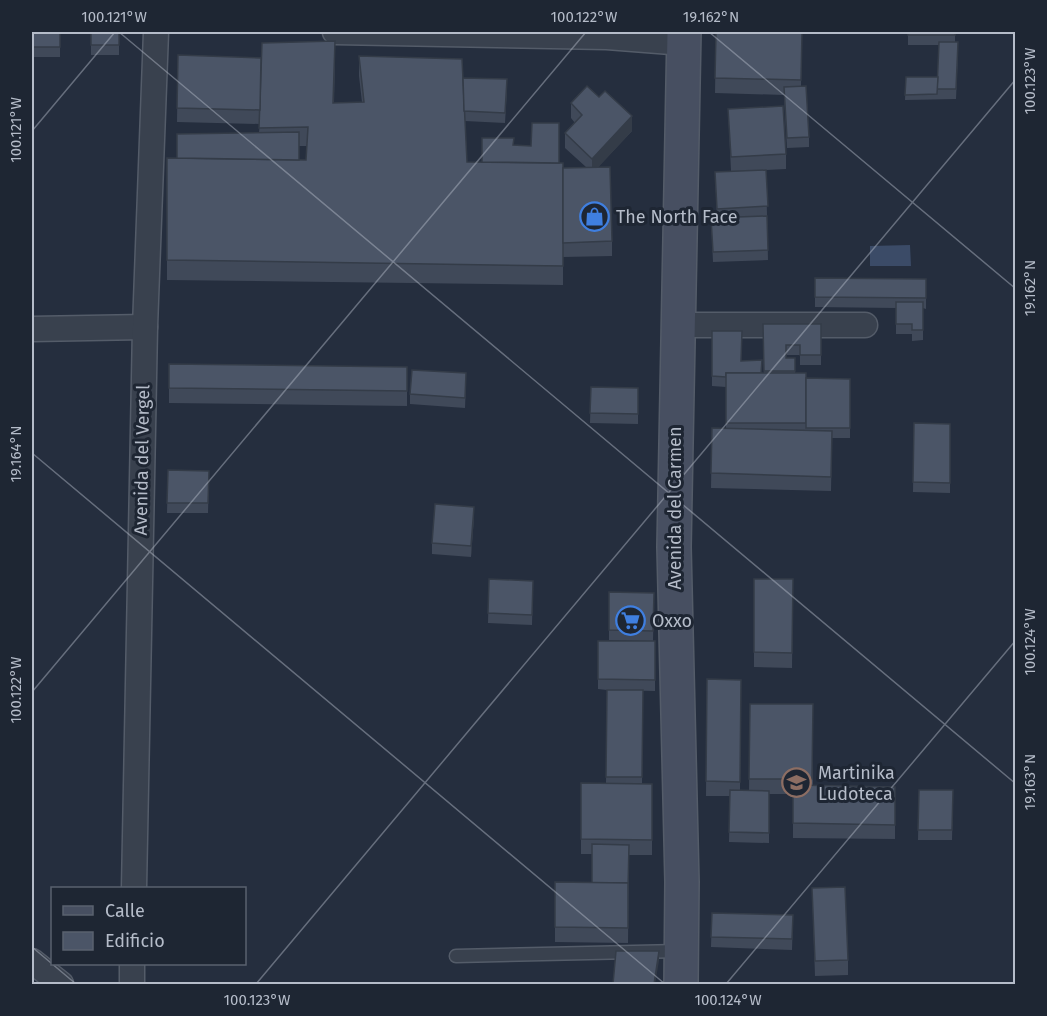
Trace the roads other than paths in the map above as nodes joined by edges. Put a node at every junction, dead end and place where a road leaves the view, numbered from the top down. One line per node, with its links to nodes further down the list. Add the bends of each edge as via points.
1 (156, 32): 6 (street, Avenida del Vergel)
2 (335, 32): 3 (street)
3 (684, 37): 4 (street, Avenida del Carmen)
4 (676, 325): 5 (street); 9 (street, Avenida del Carmen, via 674,547)
5 (865, 325)
6 (145, 327): 7 (street); 8 (street, Avenida del Vergel)
7 (32, 329)
8 (134, 887)
9 (681, 951): 10 (lane); 15 (street, Avenida del Carmen)
10 (456, 956)
11 (32, 961): 13 (street)
12 (132, 965): 14 (street)
13 (61, 984)
14 (132, 984)
15 (681, 984)

